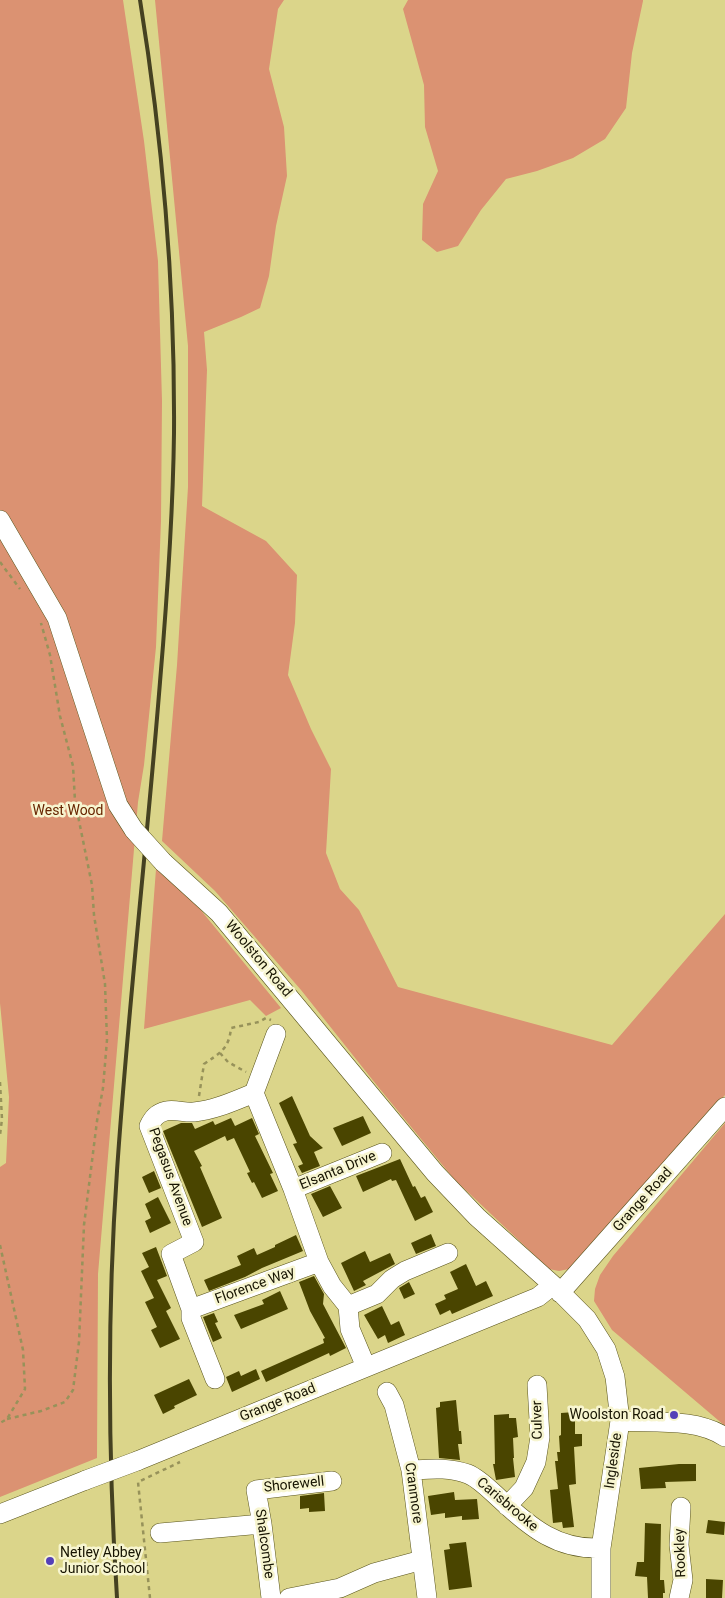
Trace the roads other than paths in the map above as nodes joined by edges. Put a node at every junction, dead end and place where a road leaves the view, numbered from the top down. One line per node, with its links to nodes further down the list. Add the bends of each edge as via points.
1 (0, 520): 9 (street, Woolston Road, bridge, via 32,591 57,618 118,805 134,830 163,862 220,913 436,1174 477,1217)
2 (276, 1034): 3 (street)
3 (257, 1085): 6 (street); 11 (street, Pegasus Avenue, via 212,1110 159,1113 149,1126 194,1242 171,1254)
4 (725, 1107): 9 (street, Grange Road)
5 (382, 1153): 6 (street, Elsanta Drive)
6 (293, 1189): 8 (street)
7 (448, 1254): 10 (street, via 404,1271 377,1294)
8 (319, 1262): 10 (street); 11 (street, Florence Way)
9 (557, 1289): 12 (street, Grange Road); 16 (street, Ingleside, via 587,1320 606,1348 615,1377)
10 (348, 1306): 12 (street, via 350,1329)
11 (191, 1309): 13 (street, Pegasus Avenue, via 191,1318)
12 (366, 1367): 23 (street, Grange Road, bridge)
13 (215, 1379)
14 (537, 1384): 21 (street, Culver, via 540,1437 536,1462 524,1488)
15 (387, 1392): 18 (street, Cranmore, via 394,1405)
16 (620, 1421): 17 (street, via 691,1425); 26 (street, Ingleside)
17 (725, 1437)
18 (411, 1470): 21 (street, Carisbrooke, via 447,1468 470,1474); 27 (street, Cranmore)
19 (332, 1481): 20 (street, Shorewell)
20 (256, 1490): 24 (street, Shalcombe)
21 (507, 1506): 26 (street, Carisbrooke, via 537,1531 564,1544 584,1549)
22 (681, 1507): 32 (street, Rookley, via 679,1545 683,1580)
23 (0, 1514)
24 (262, 1524): 25 (street); 28 (street, Shalcombe)
25 (160, 1533)
26 (601, 1548): 31 (street, Ingleside)
27 (422, 1560): 29 (street, via 374,1573 340,1588); 30 (street, Cranmore)
28 (271, 1598)
29 (289, 1598)
30 (427, 1598)
31 (601, 1598)
32 (679, 1598)

